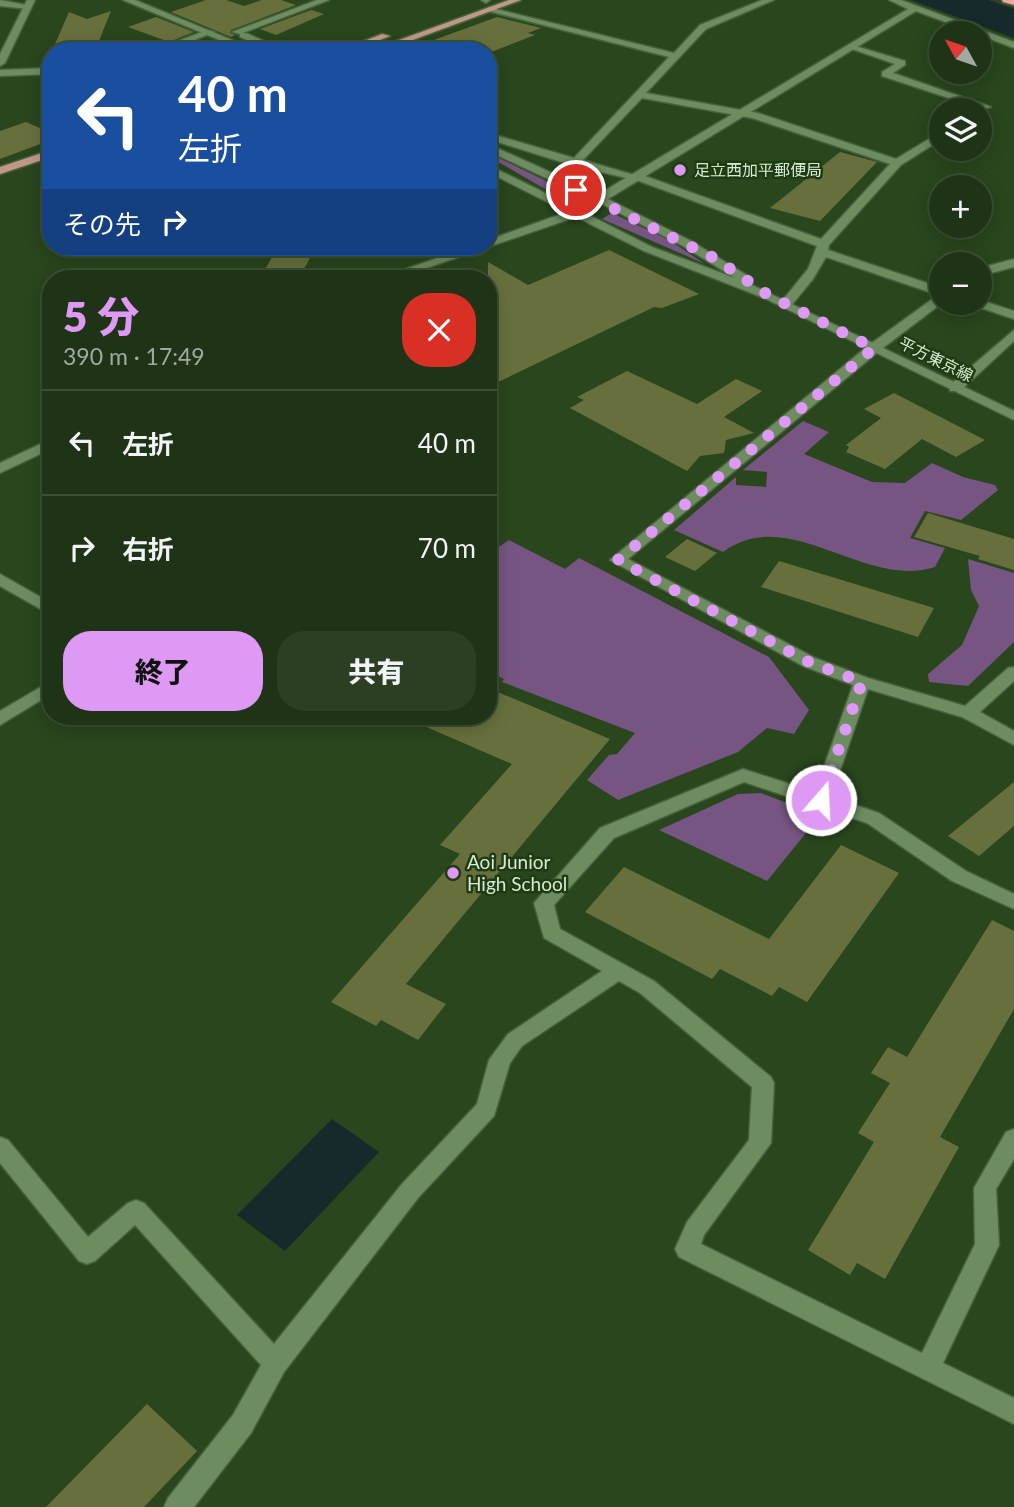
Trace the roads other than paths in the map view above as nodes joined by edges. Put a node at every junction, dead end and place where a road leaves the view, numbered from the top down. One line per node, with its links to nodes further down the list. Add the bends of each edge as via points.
1 (127, 0): 17 (street)
2 (155, 0): 15 (street)
3 (297, 0): 13 (street)
4 (325, 0): 13 (street)
5 (517, 0): 9 (main road)
6 (770, 0): 26 (street, via 703,27)
7 (893, 0): 14 (street)
8 (1007, 0): 10 (highway)
9 (487, 2): 22 (main road); 23 (main road); 26 (street)
10 (1014, 2)
11 (0, 3): 12 (street)
12 (29, 3): 27 (street)
13 (311, 5): 18 (street)
14 (915, 8): 24 (street); 25 (street)
15 (180, 9)
16 (204, 18): 18 (street)
17 (210, 32): 19 (street); 20 (street)
18 (237, 32): 21 (street)
19 (182, 42)
20 (234, 42)
21 (261, 42)
22 (369, 42)
23 (394, 42)
24 (1014, 45)
25 (852, 46): 31 (street, via 902,63 886,74); 32 (street)
26 (676, 56): 30 (street)
27 (0, 63)
28 (42, 71): 29 (street)
29 (0, 73)
30 (641, 95): 32 (street); 37 (street)
31 (959, 98)
32 (742, 113): 38 (street); 42 (street)
33 (497, 139): 37 (street)
34 (929, 142): 38 (street)
35 (497, 151): 44 (street, 平方東京線)
36 (42, 156): 40 (main road)
37 (575, 163): 42 (street)
38 (897, 163): 47 (street)
39 (42, 167): 43 (main road)
40 (0, 171)
41 (497, 173): 45 (street, 平方東京線)
42 (637, 178): 44 (street); 47 (street)
43 (0, 181)
44 (598, 200): 45 (street); 53 (street, 平方東京線, via 716,259)
45 (576, 213): 46 (street); 53 (street, 平方東京線, via 678,262)
46 (497, 241)
47 (822, 248): 52 (street); 54 (street, via 802,289)
48 (454, 256): 51 (street)
49 (1014, 263): 50 (street)
50 (992, 269)
51 (411, 270)
52 (929, 290)
53 (768, 295): 54 (street, 平方東京線)
54 (786, 304): 59 (street, 平方東京線)
55 (929, 305): 59 (street)
56 (992, 307): 57 (street)
57 (1014, 315)
58 (1014, 334): 60 (street)
59 (874, 348): 60 (street, 平方東京線); 67 (street, via 618,560 809,662)
60 (955, 388): 61 (street, 平方東京線)
61 (1014, 416)
62 (42, 448): 63 (street)
63 (0, 469)
64 (0, 579): 65 (street)
65 (42, 605)
66 (1014, 672): 69 (street)
67 (862, 682): 69 (street); 72 (street)
68 (42, 692): 70 (street)
69 (968, 713): 71 (street)
70 (0, 719)
71 (1014, 739)
72 (821, 800): 73 (street, via 873,818 959,876); 74 (street, via 743,775 607,833 544,903 551,933)
73 (1014, 902)
74 (620, 970): 77 (street, via 516,1040 500,1060 486,1108 410,1191); 78 (street, via 647,986 763,1083 760,1143 695,1229 687,1249)
75 (1014, 1139): 78 (street, via 985,1188 987,1245)
76 (0, 1147): 77 (street, via 87,1253 136,1210)
77 (275, 1363): 80 (street, via 242,1424)
78 (928, 1367): 79 (street)
79 (1014, 1410)
80 (177, 1507)

